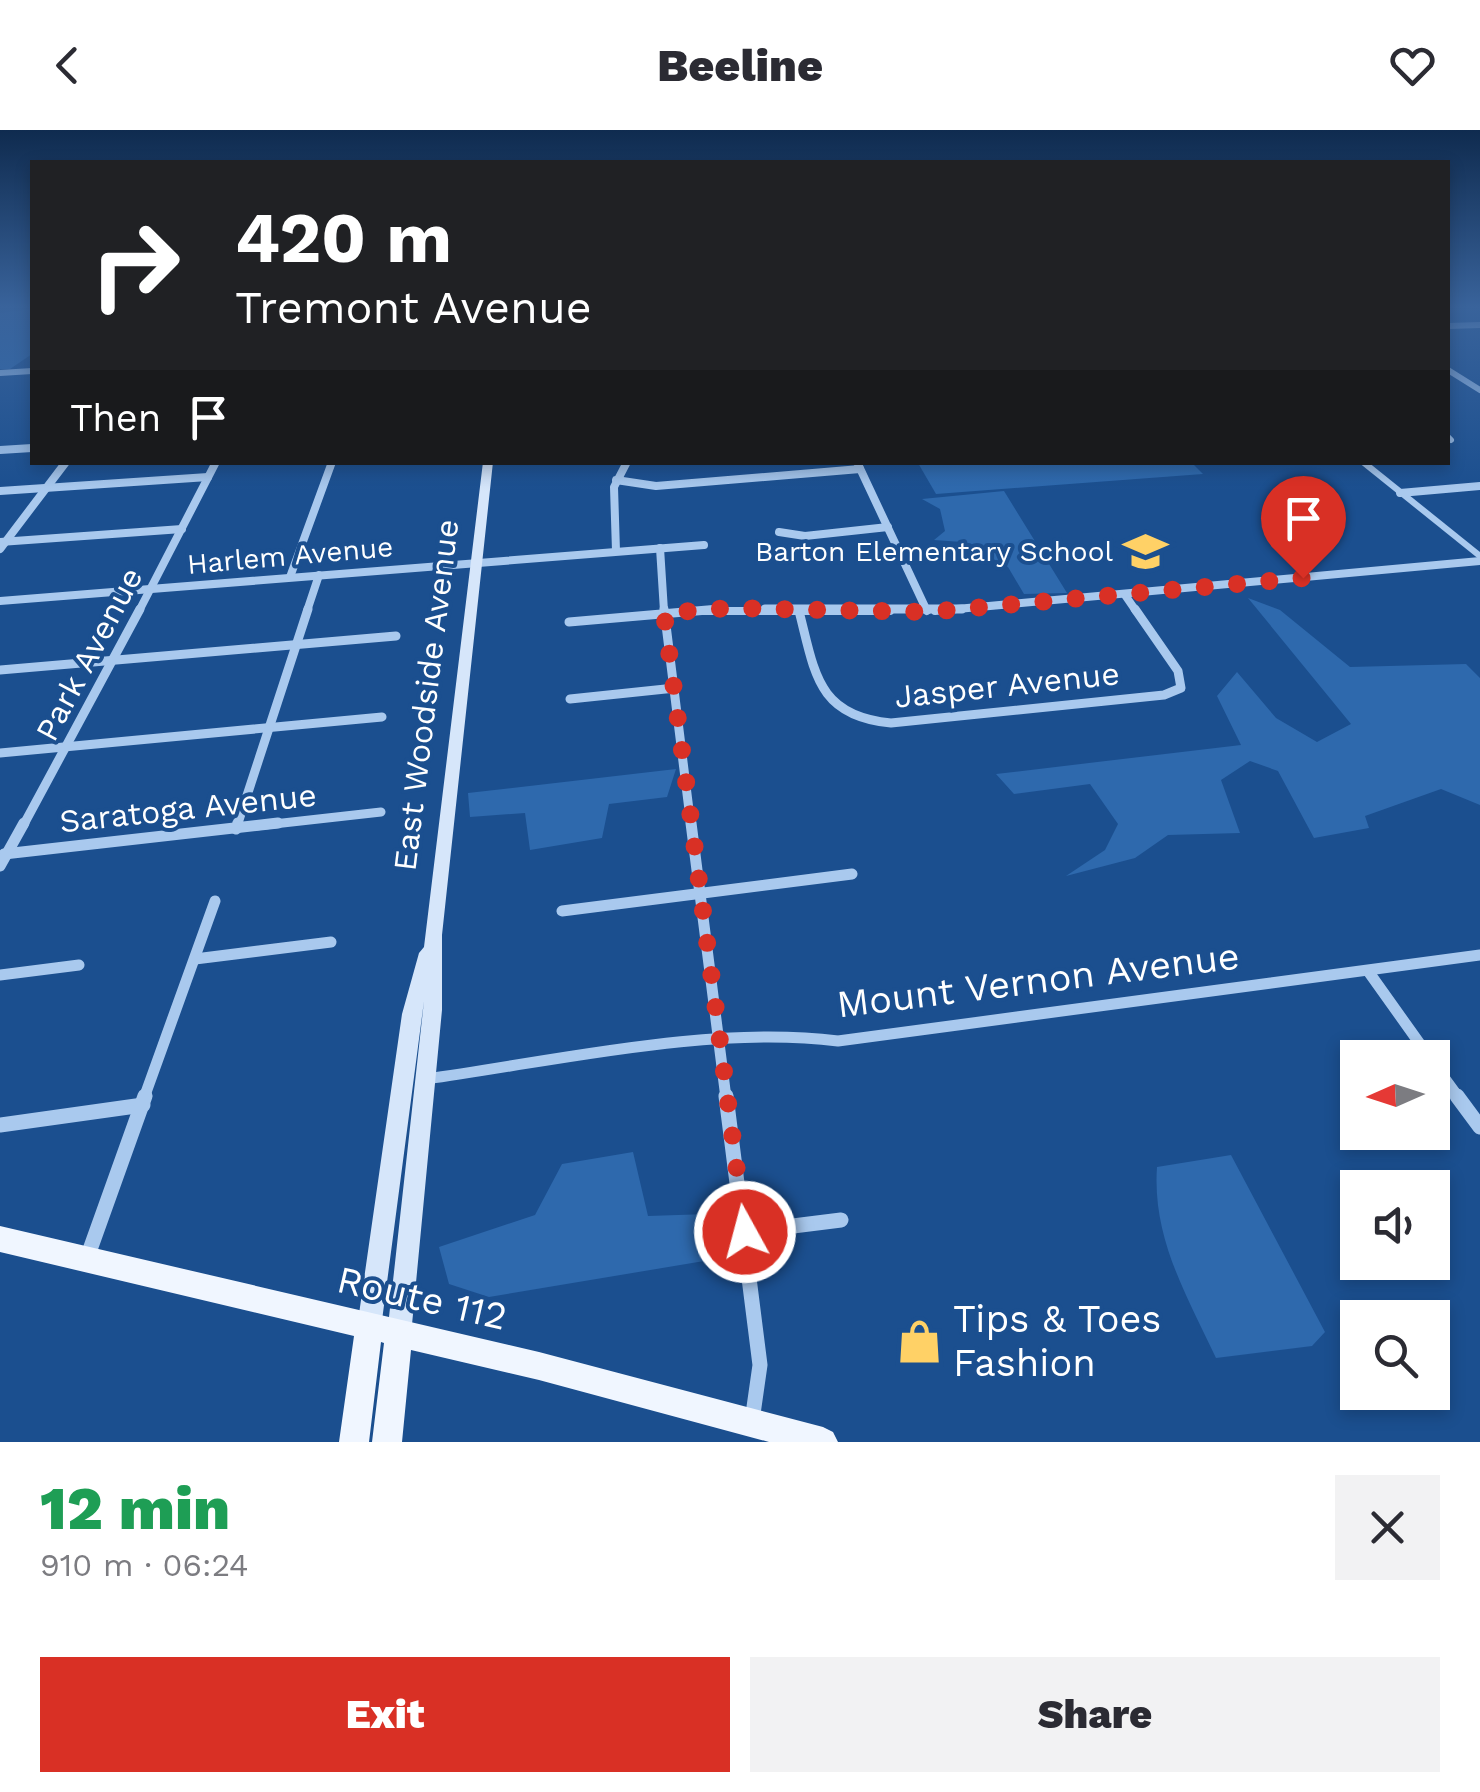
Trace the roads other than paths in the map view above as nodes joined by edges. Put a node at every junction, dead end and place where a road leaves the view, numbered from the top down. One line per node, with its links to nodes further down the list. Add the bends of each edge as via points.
1 (1450, 371): 4 (street)
2 (30, 372): 3 (street)
3 (0, 373)
4 (1480, 390)
5 (30, 448): 6 (street)
6 (0, 450)
7 (64, 465): 17 (street)
8 (214, 465): 14 (street, Park Avenue)
9 (331, 465): 30 (street)
10 (488, 465): 28 (main road, East Woodside Avenue)
11 (625, 465): 15 (street)
12 (1366, 465): 19 (street)
13 (859, 466): 15 (street, via 656,486); 20 (street)
14 (208, 477): 17 (street); 21 (street, Park Avenue)
15 (616, 480): 26 (street)
16 (1480, 486): 19 (street)
17 (46, 488): 18 (street); 23 (street)
18 (0, 491)
19 (1400, 493): 27 (street)
20 (888, 527): 22 (street, via 805,536); 35 (street)
21 (182, 529): 23 (street); 31 (street, Park Avenue)
22 (779, 532)
23 (2, 544)
24 (704, 545): 25 (street, Harlem Avenue)
25 (660, 548): 26 (street, Harlem Avenue); 36 (street)
26 (616, 551): 28 (street, Harlem Avenue)
27 (1480, 559): 32 (street)
28 (476, 563): 29 (street, Harlem Avenue); 56 (main road, East Woodside Avenue)
29 (318, 575): 30 (street, Harlem Avenue); 39 (street)
30 (290, 577): 31 (street, Harlem Avenue)
31 (152, 588): 33 (street, Harlem Avenue); 40 (street, Park Avenue)
32 (1125, 595): 34 (street, Jasper Avenue, via 1178,671 1180,688 892,723 856,720 830,704); 35 (street)
33 (0, 600)
34 (799, 611): 35 (street); 36 (street)
35 (928, 612)
36 (664, 613): 37 (street); 42 (street)
37 (569, 622)
38 (396, 636): 39 (street)
39 (295, 644): 40 (street); 45 (street)
40 (115, 659): 41 (street); 46 (street, Park Avenue)
41 (0, 670)
42 (675, 688): 43 (street); 53 (street)
43 (570, 699)
44 (382, 717): 45 (street)
45 (270, 728): 46 (street); 49 (street)
46 (69, 746): 47 (street); 50 (street, Park Avenue)
47 (0, 753)
48 (380, 812): 49 (street, Saratoga Avenue)
49 (236, 829): 50 (street, Saratoga Avenue)
50 (3, 854): 51 (street, Park Avenue)
51 (0, 866)
52 (852, 874): 53 (street)
53 (702, 894): 55 (street); 63 (street)
54 (215, 902): 59 (street)
55 (562, 911)
56 (433, 935): 65 (main road, East Woodside Avenue); 74 (main road, East Woodside Avenue, via 410,1014)
57 (331, 942): 59 (street)
58 (1480, 954): 61 (street, Mount Vernon Avenue)
59 (195, 959): 67 (street)
60 (79, 965): 62 (street)
61 (1368, 971): 63 (street, Mount Vernon Avenue, via 838,1041 788,1035); 64 (street)
62 (0, 976)
63 (720, 1040): 65 (street, Mount Vernon Avenue); 71 (street)
64 (1417, 1040)
65 (426, 1079): 75 (main road, East Woodside Avenue)
66 (1450, 1085): 69 (street)
67 (143, 1104): 68 (street); 73 (street)
68 (0, 1124)
69 (1480, 1126)
70 (842, 1220): 71 (street)
71 (745, 1232): 76 (street, via 760,1366)
72 (0, 1239): 73 (main road, Route 112)
73 (86, 1260): 74 (main road, Route 112)
74 (369, 1328): 75 (main road, Route 112); 77 (main road, East Woodside Avenue)
75 (399, 1335): 76 (main road, Route 112); 78 (main road, East Woodside Avenue)
76 (751, 1422): 79 (main road, Route 112)
77 (354, 1442)
78 (387, 1442)
79 (823, 1442)

